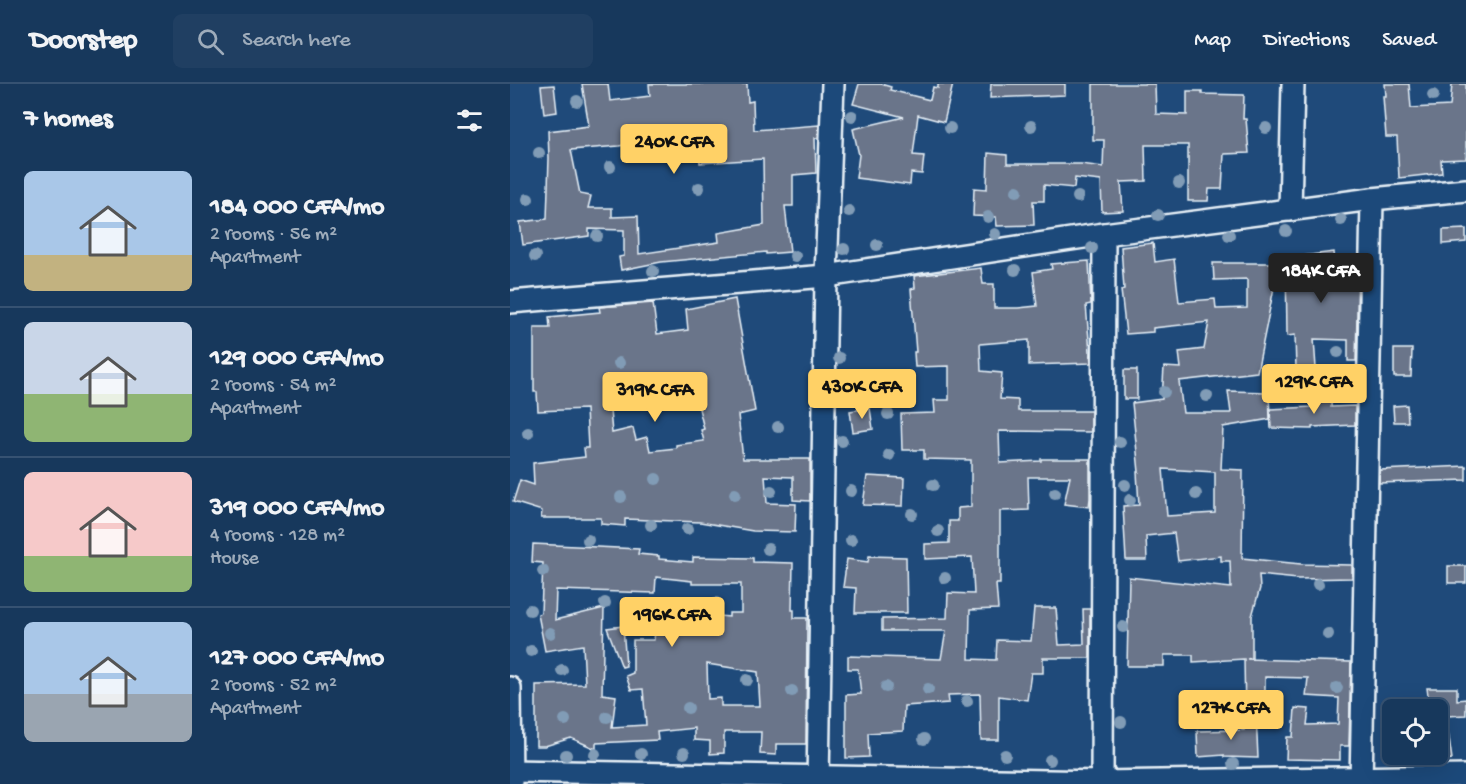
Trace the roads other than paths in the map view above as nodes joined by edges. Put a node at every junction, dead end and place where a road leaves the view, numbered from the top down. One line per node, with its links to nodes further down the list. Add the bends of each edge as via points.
1 (833, 84): 7 (street)
2 (1293, 84): 5 (street)
3 (1466, 190): 4 (street)
4 (1372, 199): 5 (street); 13 (street)
5 (1290, 210): 6 (street)
6 (1104, 234): 7 (street); 14 (street)
7 (826, 276): 8 (street); 12 (street)
8 (510, 302)
9 (510, 688): 10 (street)
10 (510, 771): 12 (street); 15 (street)
11 (1466, 776): 13 (street)
12 (818, 780): 14 (street)
13 (1361, 781): 14 (street)
14 (1101, 783)
15 (511, 784)

